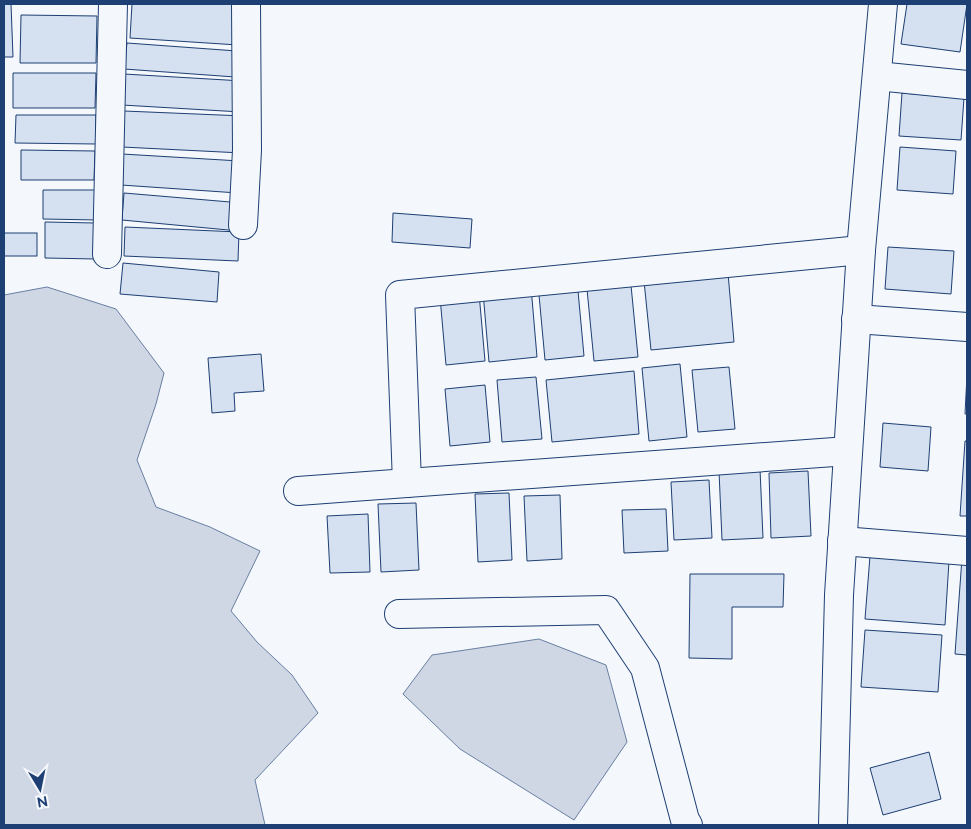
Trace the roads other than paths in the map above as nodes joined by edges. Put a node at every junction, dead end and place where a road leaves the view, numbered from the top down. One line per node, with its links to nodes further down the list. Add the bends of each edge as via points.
1 (113, 4): 8 (street)
2 (246, 4): 6 (street, via 247,150)
3 (883, 4): 4 (street)
4 (877, 76): 5 (street); 7 (street)
5 (967, 85)
6 (243, 225)
7 (861, 250): 9 (street); 12 (street, via 400,295)
8 (107, 254)
9 (856, 319): 10 (street); 11 (street)
10 (967, 327)
11 (848, 451): 12 (street); 14 (street)
12 (407, 483): 13 (street)
13 (298, 492)
14 (842, 541): 15 (street); 18 (street)
15 (967, 551)
16 (399, 614): 17 (street, via 606,610 646,668)
17 (688, 825)
18 (833, 825)

